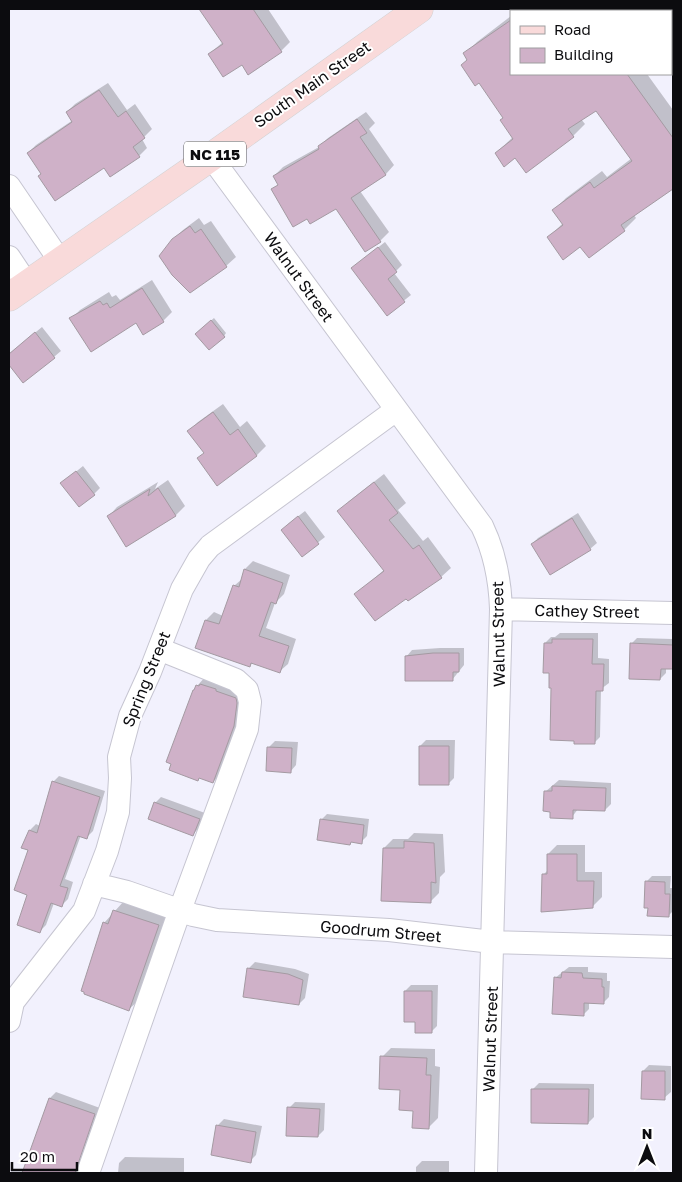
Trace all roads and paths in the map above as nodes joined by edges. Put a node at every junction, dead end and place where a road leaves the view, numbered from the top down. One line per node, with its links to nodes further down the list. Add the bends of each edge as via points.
1 (419, 9): 2 (main road, South Main Street / NC 115)
2 (211, 157): 5 (main road, South Main Street / NC 115); 7 (street, Walnut Street)
3 (9, 186): 5 (street)
4 (9, 257): 6 (street)
5 (60, 261): 6 (main road, South Main Street / NC 115)
6 (18, 290)
7 (396, 410): 8 (street, Walnut Street, via 482,526 496,561); 10 (street, Spring Street, via 210,546 182,588)
8 (501, 609): 9 (street, Cathey Street); 13 (street, Walnut Street)
9 (673, 613)
10 (160, 648): 11 (street, Spring Street, via 122,740 118,812 108,851); 12 (street, via 236,680 246,690 250,702 247,729)
11 (94, 884): 12 (street, Goodrum Street); 15 (street, Spring Street, via 84,911)
12 (180, 910): 13 (street, Goodrum Street, via 217,920 389,930); 16 (street)
13 (492, 942): 14 (street, Goodrum Street); 17 (street, Walnut Street)
14 (673, 946)
15 (10, 1008)
16 (88, 1173)
17 (486, 1173)

